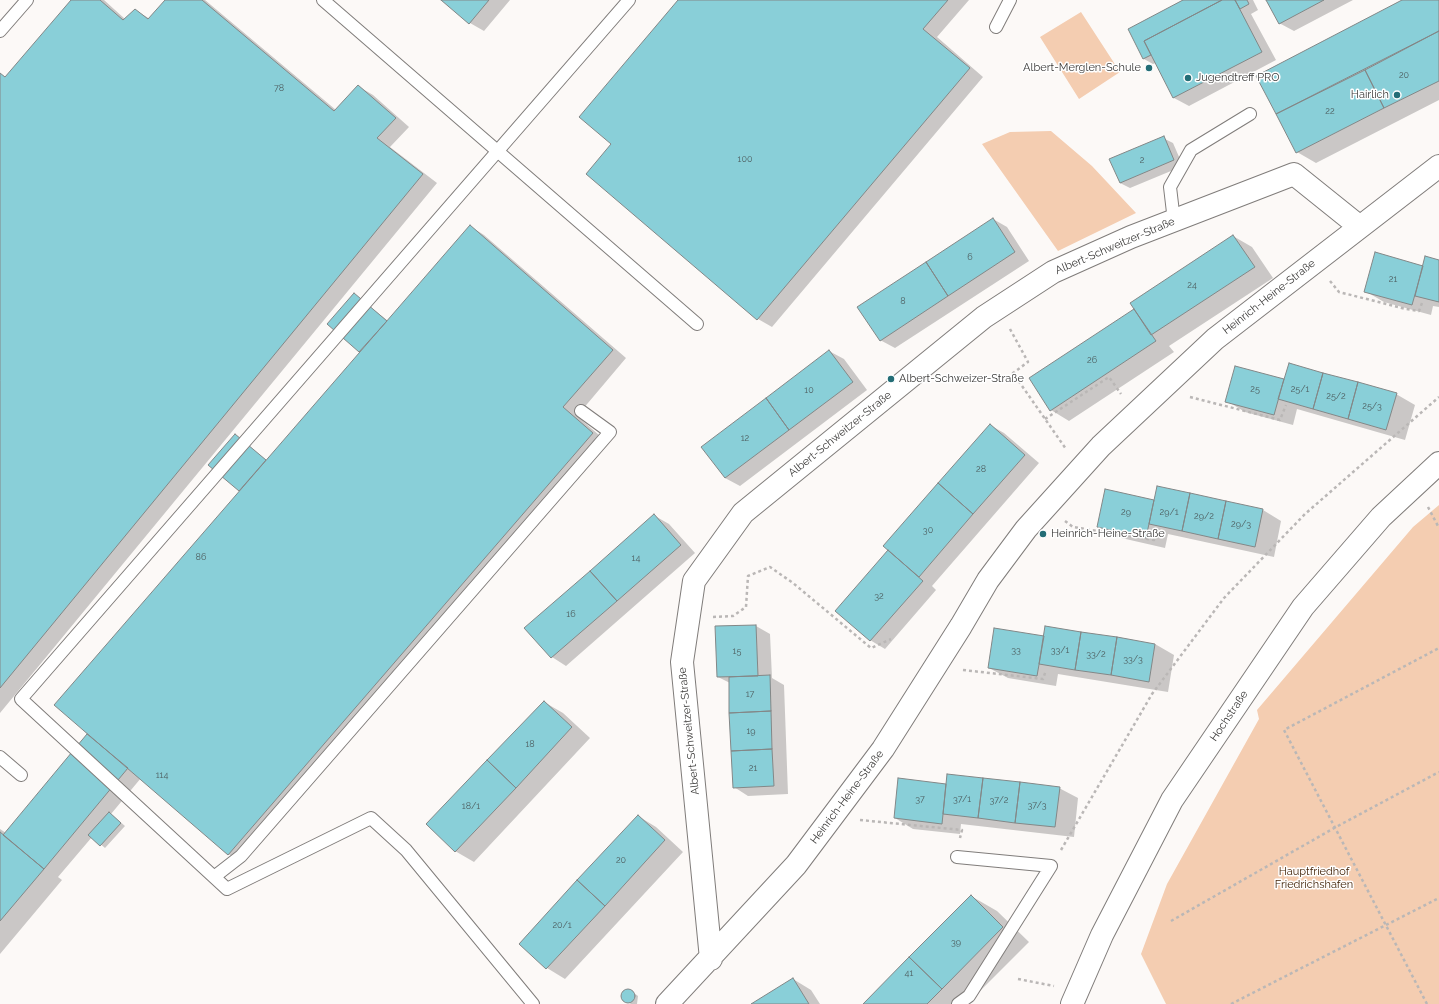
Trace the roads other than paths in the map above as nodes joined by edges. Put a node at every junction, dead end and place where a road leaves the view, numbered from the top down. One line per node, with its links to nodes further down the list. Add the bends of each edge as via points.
1 (27, 0): 6 (lane)
2 (322, 0): 8 (lane)
3 (629, 0): 8 (lane)
4 (1010, 0): 5 (lane)
5 (996, 27)
6 (0, 31)
7 (1250, 114): 10 (lane, via 1191,150 1170,187)
8 (498, 151): 12 (lane); 18 (lane, via 21,699)
9 (1439, 166): 11 (street, Heinrich-Heine-Straße)
10 (1174, 221): 11 (street, Albert-Schweitzer-Straße, via 1294,174); 19 (street, Albert-Schweitzer-Straße, via 1131,237 1054,272 984,317 743,513 694,581 682,662)
11 (1360, 227): 19 (street, Heinrich-Heine-Straße, via 1215,339 1101,446 1026,529 988,580 883,749 800,859)
12 (697, 324)
13 (581, 410): 18 (lane, via 610,432 240,856)
14 (1439, 463): 23 (street, Hochstraße, via 1381,517 1303,607 1176,793 1102,935)
15 (0, 757): 16 (lane)
16 (21, 775)
17 (956, 857): 22 (lane, via 1051,866 969,996)
18 (214, 877): 20 (lane, via 227,889 371,818 406,850)
19 (711, 959): 21 (street, Heinrich-Heine-Straße)
20 (533, 1004)
21 (668, 1004)
22 (958, 1004)
23 (1072, 1004)

